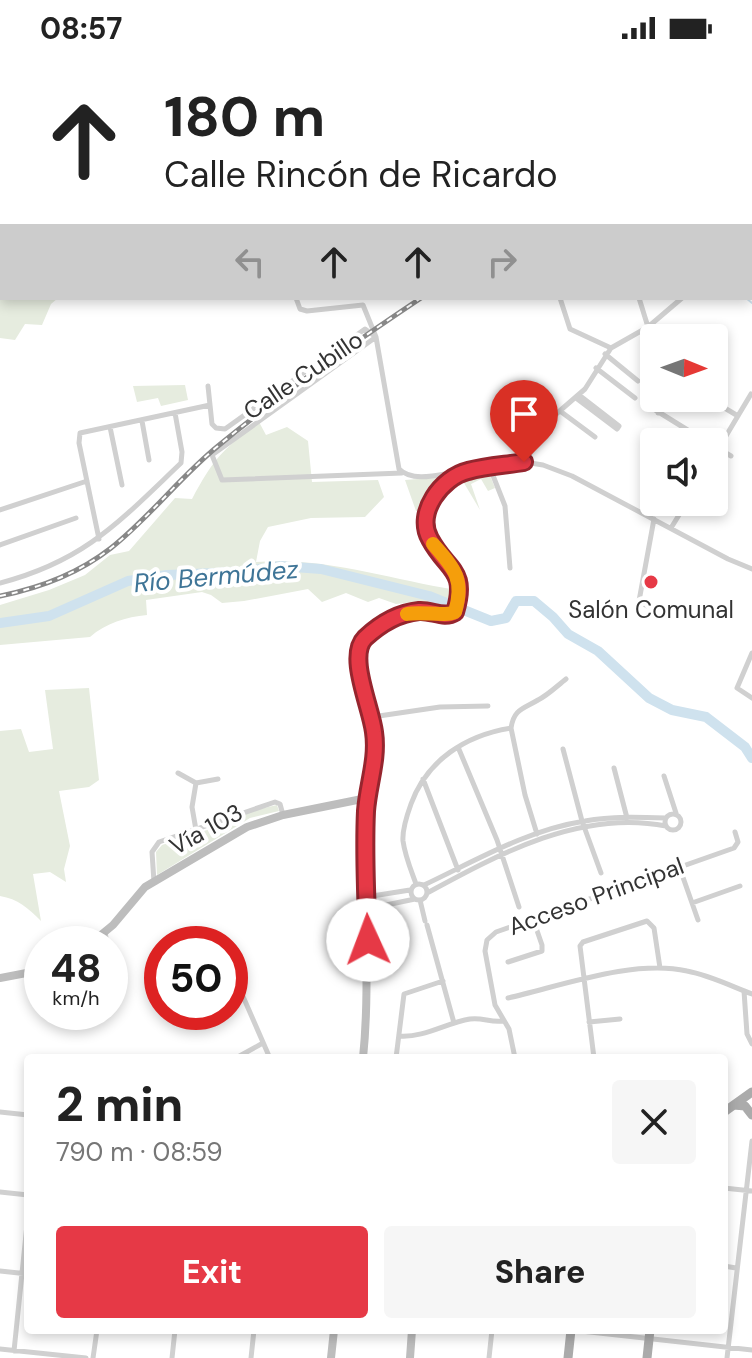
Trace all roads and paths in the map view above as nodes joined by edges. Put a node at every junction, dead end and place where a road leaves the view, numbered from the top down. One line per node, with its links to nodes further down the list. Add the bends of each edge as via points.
1 (297, 300): 8 (street, via 307,311 363,305)
2 (561, 300): 9 (street, via 570,329)
3 (640, 300): 5 (street)
4 (680, 300): 6 (street)
5 (647, 324)
6 (652, 324)
7 (640, 332): 9 (street)
8 (376, 337): 17 (street, Calle Cubillo, via 363,330 225,429 212,424); 34 (street, Calle Cubillo); 34 (street, via 212,455 222,480)
9 (611, 348): 10 (street)
10 (605, 354): 11 (street); 12 (street)
11 (596, 368): 15 (street); 16 (street)
12 (638, 381)
13 (208, 386): 17 (street, Calle Cubillo)
14 (751, 394): 22 (street)
15 (578, 396): 15 (street, via 617,429 619,426); 19 (street)
16 (635, 398)
17 (210, 405): 20 (street)
18 (728, 410): 22 (street)
19 (560, 411): 27 (street); 31 (street)
20 (175, 413): 23 (street); 42 (street, via 181,463)
21 (658, 413): 25 (street)
22 (738, 416): 26 (street)
23 (142, 421): 24 (street); 30 (street)
24 (110, 427): 35 (street, via 84,431 79,437); 36 (street)
25 (683, 428)
26 (728, 431)
27 (595, 437)
28 (728, 454): 29 (street)
29 (731, 456)
30 (149, 460)
31 (524, 462): 32 (street); 40 (street, via 572,476)
32 (490, 468): 33 (street); 44 (street, via 505,506)
33 (465, 471): 34 (street, via 416,477); 53 (street, via 437,493 427,512 428,535 452,567 460,593 455,612 407,614 363,640 357,661)
34 (402, 473)
35 (87, 481): 37 (street); 42 (street)
36 (122, 485)
37 (0, 510)
38 (678, 516): 41 (street)
39 (76, 518): 43 (street)
40 (654, 519): 41 (street); 47 (street, via 639,601)
41 (671, 528): 45 (street)
42 (99, 539): 46 (street, via 49,567)
43 (0, 545)
44 (510, 568)
45 (752, 569)
46 (0, 583)
47 (658, 613)
48 (752, 653): 49 (street)
49 (750, 662): 51 (street, via 737,690)
50 (566, 679): 54 (street, via 518,710)
51 (752, 698)
52 (488, 706): 53 (street)
53 (372, 717): 63 (street, via 375,758)
54 (511, 728): 55 (street); 72 (street)
55 (458, 747): 60 (street); 73 (street)
56 (563, 749): 68 (street)
57 (614, 768): 67 (street)
58 (178, 773): 62 (street)
59 (664, 776): 64 (street)
60 (422, 778): 75 (street); 78 (street, via 403,833)
61 (218, 779): 62 (street)
62 (196, 783): 70 (street)
63 (367, 798): 65 (main road, Vía 103); 83 (main road)
64 (676, 814): 66 (street); 69 (street, via 682,821 679,828 672,831)
65 (283, 815): 70 (street, via 275,802); 77 (main road, Vía 103, via 247,827)
66 (666, 818): 67 (street); 69 (street)
67 (627, 820): 68 (street); 69 (street)
68 (583, 824): 72 (street); 76 (street)
69 (666, 826)
70 (196, 830): 77 (street, via 155,845)
71 (735, 832): 74 (street, Acceso Principal, via 734,848)
72 (538, 836): 73 (street)
73 (500, 851): 75 (street); 86 (street)
74 (679, 866): 85 (street); 88 (street, Acceso Principal)
75 (459, 872): 79 (street); 82 (street)
76 (601, 873)
77 (154, 882): 90 (main road, Vía 103, via 137,894)
78 (416, 884): 79 (street); 81 (street)
79 (424, 885): 82 (street)
80 (740, 886): 85 (street)
81 (410, 890): 83 (street); 84 (street)
82 (427, 893): 84 (street)
83 (366, 897): 87 (main road)
84 (417, 900): 87 (street); 96 (street)
85 (692, 903): 89 (street)
86 (519, 907)
87 (367, 909): 110 (main road)
88 (533, 919): 91 (street, via 542,951); 102 (street, Acceso Principal, via 487,940 495,1005)
89 (698, 920)
90 (112, 926)
91 (508, 962)
92 (660, 968): 95 (street); 95 (street, via 654,928 647,921 583,942); 97 (street, via 688,971)
93 (24, 973): 94 (main road)
94 (0, 978)
95 (583, 980): 99 (street); 103 (street)
96 (443, 981): 104 (street); 105 (street, via 404,994)
97 (744, 991): 98 (street); 107 (street)
98 (752, 994)
99 (508, 998)
100 (248, 1008): 106 (street)
101 (620, 1019): 103 (street)
102 (503, 1021): 104 (street, via 475,1018); 112 (street)
103 (589, 1022): 113 (street)
104 (454, 1023): 105 (street, via 415,1037)
105 (399, 1036): 111 (street)
106 (263, 1043): 108 (street); 109 (street)
107 (752, 1044)
108 (243, 1054)
109 (268, 1054)
110 (363, 1054)
111 (397, 1054)
112 (514, 1054)
113 (593, 1054)
114 (750, 1093): 115 (main road); 119 (street)
115 (734, 1105): 116 (main road); 119 (main road, via 745,1106)
116 (728, 1109)
117 (0, 1112): 118 (street)
118 (24, 1115)
119 (752, 1115)
120 (752, 1145): 122 (street)
121 (728, 1188): 122 (street)
122 (749, 1191): 126 (street)
123 (0, 1192): 124 (street)
124 (24, 1195)
125 (728, 1267): 126 (street)
126 (736, 1268): 138 (street)
127 (0, 1271): 128 (street)
128 (24, 1273)
129 (24, 1286): 141 (street)
130 (96, 1334): 143 (street)
131 (175, 1334): 144 (street)
132 (254, 1334): 145 (street)
133 (334, 1334): 146 (main road)
134 (412, 1334): 147 (main road)
135 (492, 1334): 148 (street)
136 (571, 1334): 149 (main road)
137 (649, 1334): 138 (street); 150 (main road)
138 (728, 1347): 140 (street); 151 (street)
139 (0, 1349): 141 (street)
140 (752, 1350)
141 (14, 1351): 142 (street)
142 (86, 1358)
143 (93, 1358)
144 (172, 1358)
145 (251, 1358)
146 (331, 1358)
147 (410, 1358)
148 (489, 1358)
149 (568, 1358)
150 (647, 1358)
151 (727, 1358)

